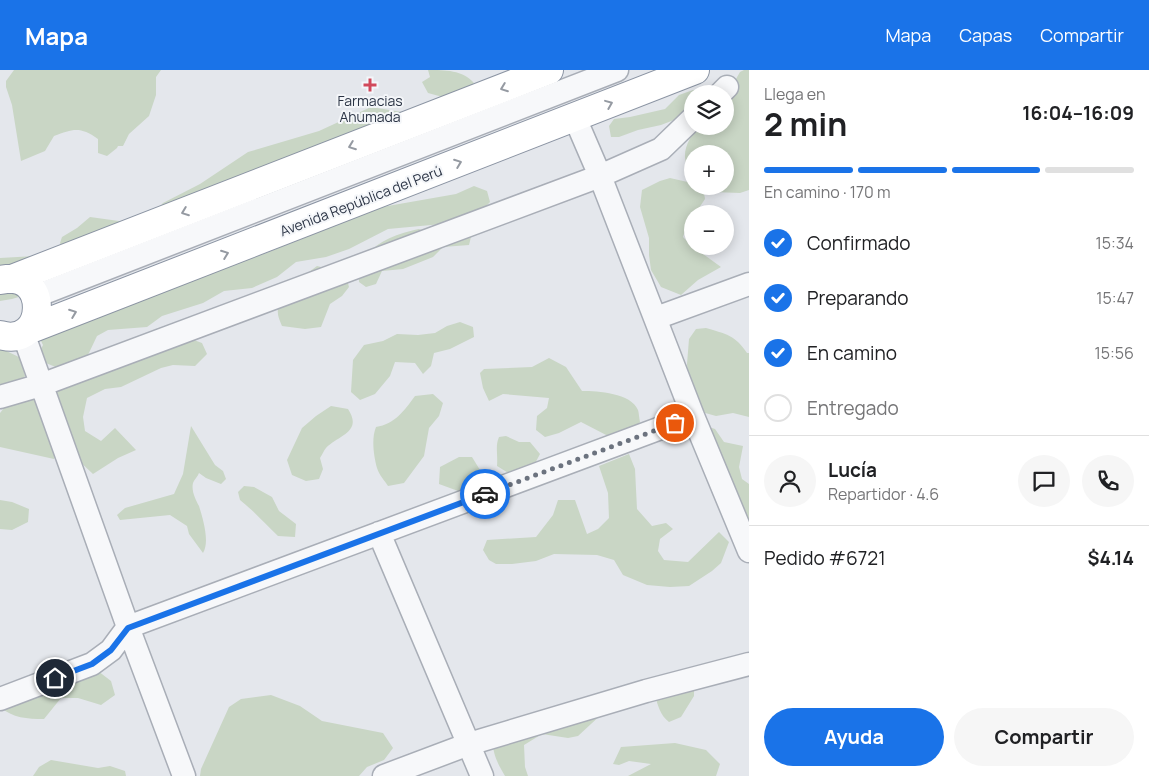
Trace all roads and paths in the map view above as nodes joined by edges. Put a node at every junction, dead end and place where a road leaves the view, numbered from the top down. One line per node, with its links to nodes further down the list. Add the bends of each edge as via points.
1 (549, 70): 7 (highway, one-way to 7)
2 (616, 70): 9 (street)
3 (695, 70): 4 (highway, Avenida República del Perú, one-way to 3)
4 (575, 118): 6 (street); 11 (highway, Avenida República del Perú, one-way to 4)
5 (684, 127): 6 (street, via 661,149)
6 (600, 176): 10 (street); 12 (street)
7 (6, 279): 9 (highway, via 26,284)
8 (749, 284): 10 (street)
9 (36, 296): 11 (highway, via 36,318)
10 (656, 318): 14 (street)
11 (11, 335): 12 (street)
12 (41, 384): 13 (street); 17 (street)
13 (0, 397)
14 (693, 416): 15 (street); 16 (street)
15 (380, 533): 17 (street); 20 (street)
16 (749, 551)
17 (128, 628): 19 (street, via 111,650 92,664); 21 (street)
18 (749, 664): 20 (street)
19 (0, 699)
20 (469, 744): 22 (street); 23 (street)
21 (184, 776)
22 (384, 776)
23 (482, 776)

